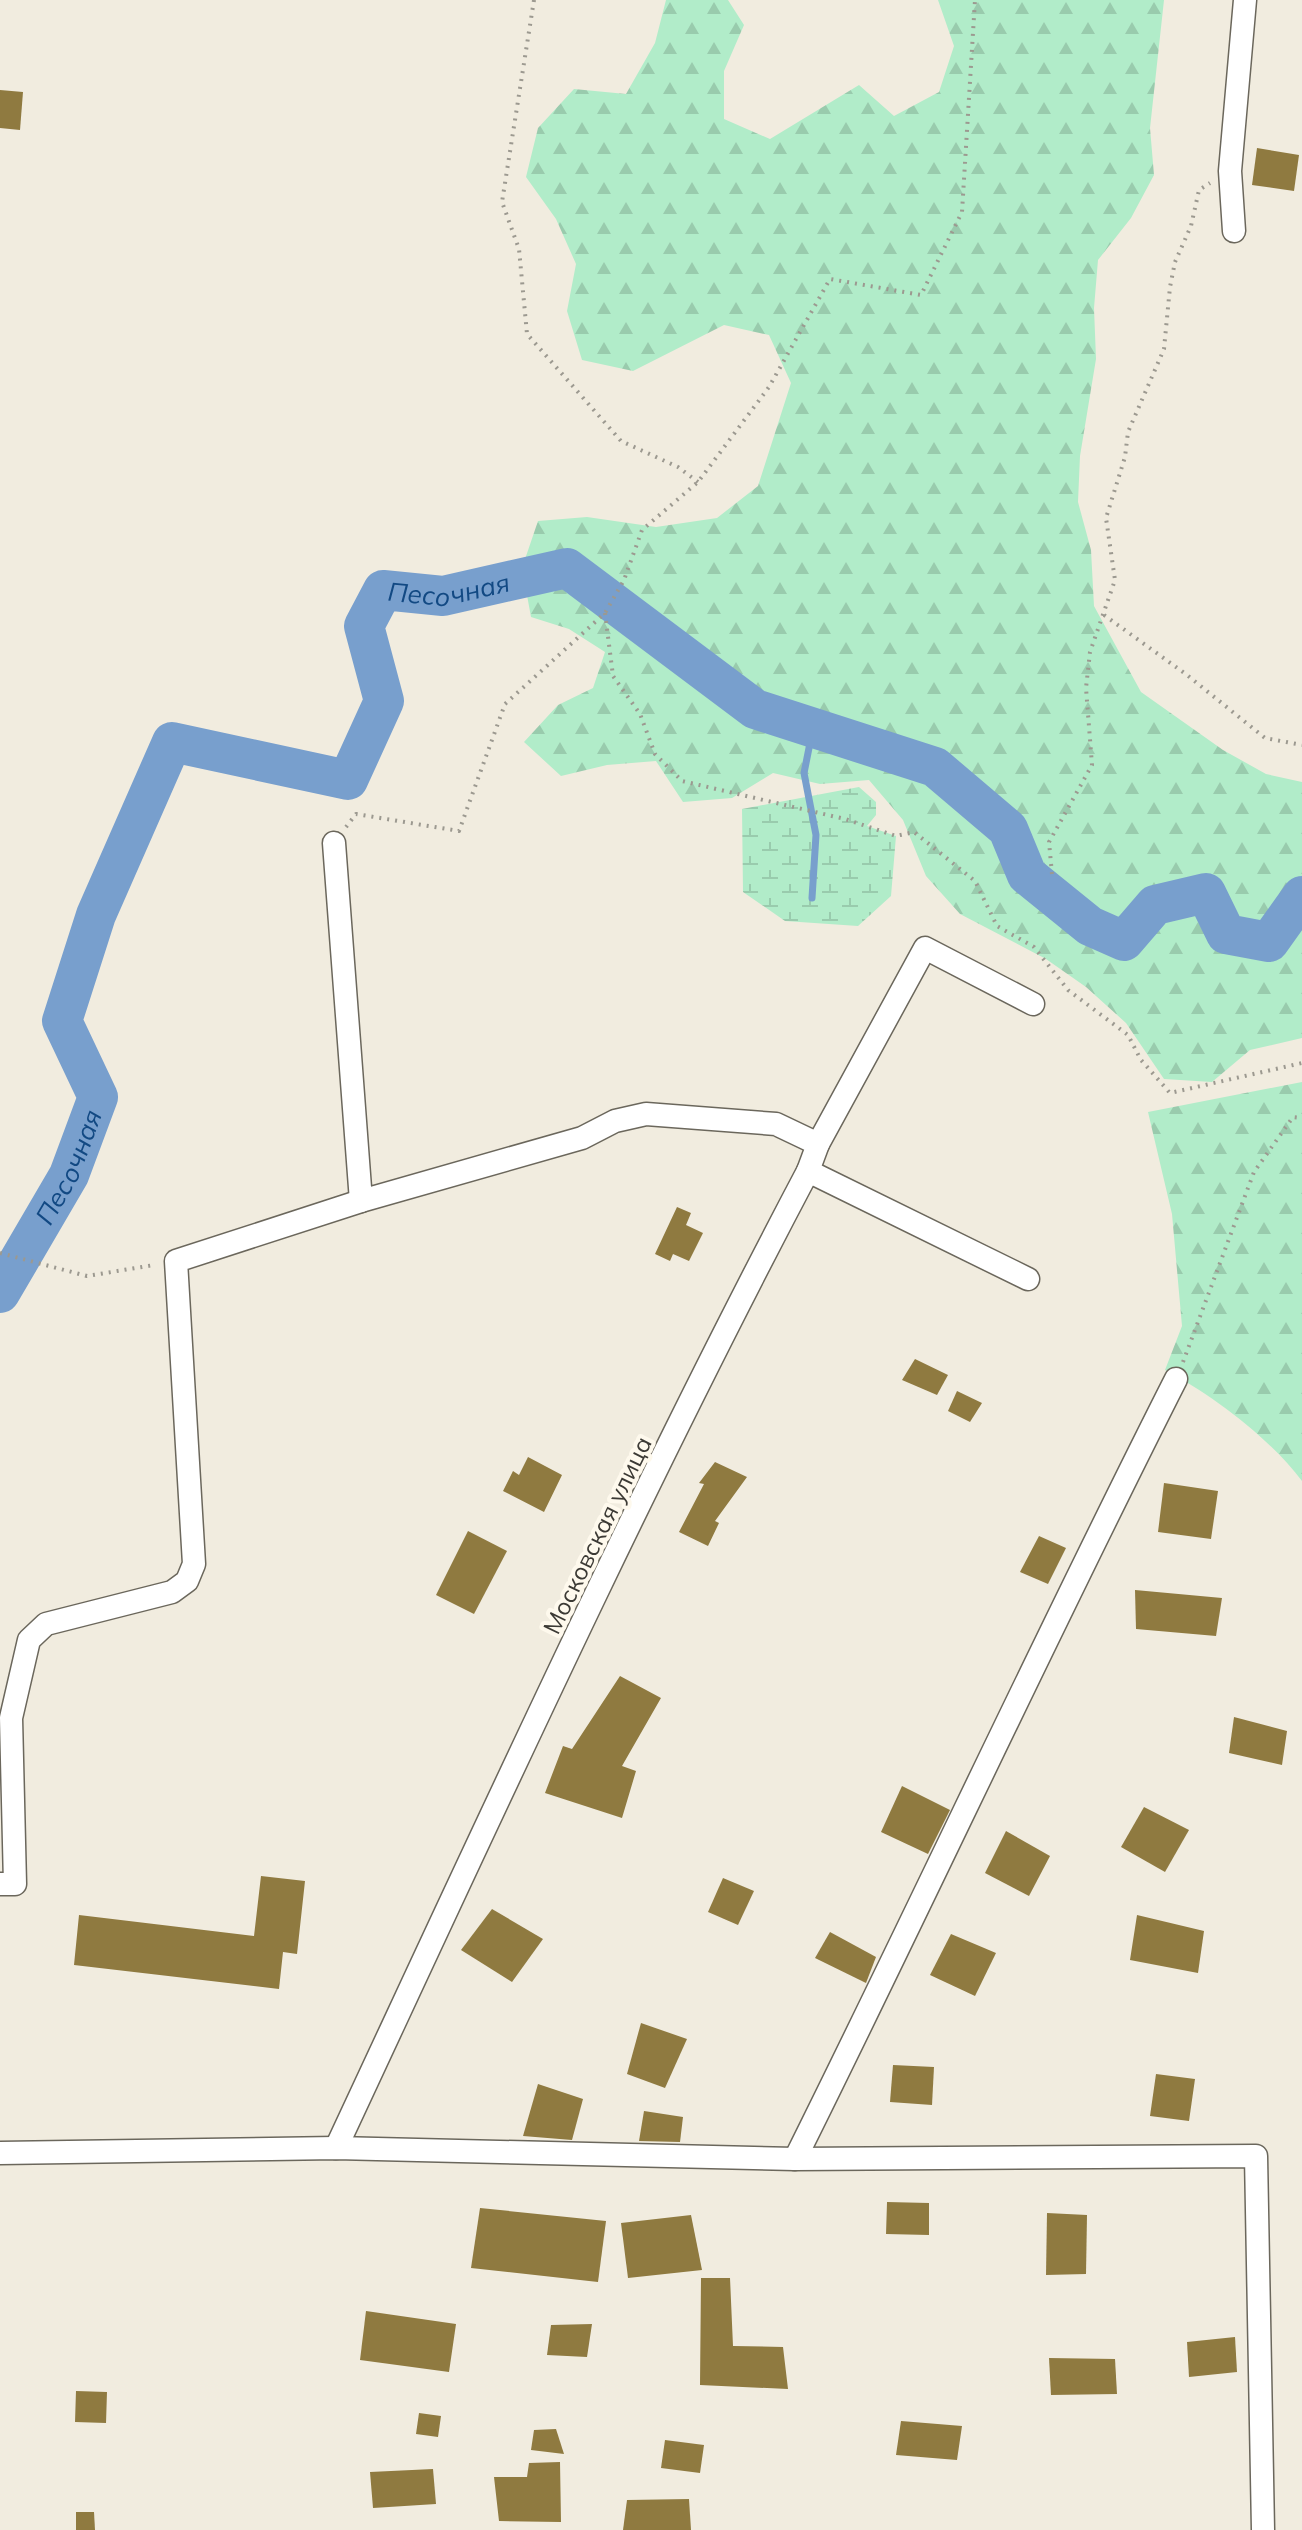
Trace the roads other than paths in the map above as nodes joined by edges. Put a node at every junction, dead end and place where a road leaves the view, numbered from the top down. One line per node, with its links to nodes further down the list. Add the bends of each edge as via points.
1 (1245, 0): 2 (street, via 1230,171)
2 (1234, 231)
3 (334, 843): 7 (street)
4 (1033, 1004): 5 (street, Московская улица, via 925,948)
5 (818, 1144): 6 (street, Московская улица); 7 (street, via 776,1124 646,1114 615,1121 582,1138)
6 (808, 1171): 8 (street); 11 (street, Московская улица, via 531,1730)
7 (361, 1201): 10 (street, via 176,1261 194,1564 187,1581 172,1592 46,1624 29,1640 11,1718 15,1884)
8 (1028, 1279)
9 (1176, 1379): 13 (street)
10 (0, 1884)
11 (336, 2148): 12 (street); 13 (street)
12 (0, 2153)
13 (795, 2159): 14 (street, via 1256,2156)
14 (1263, 2530)

